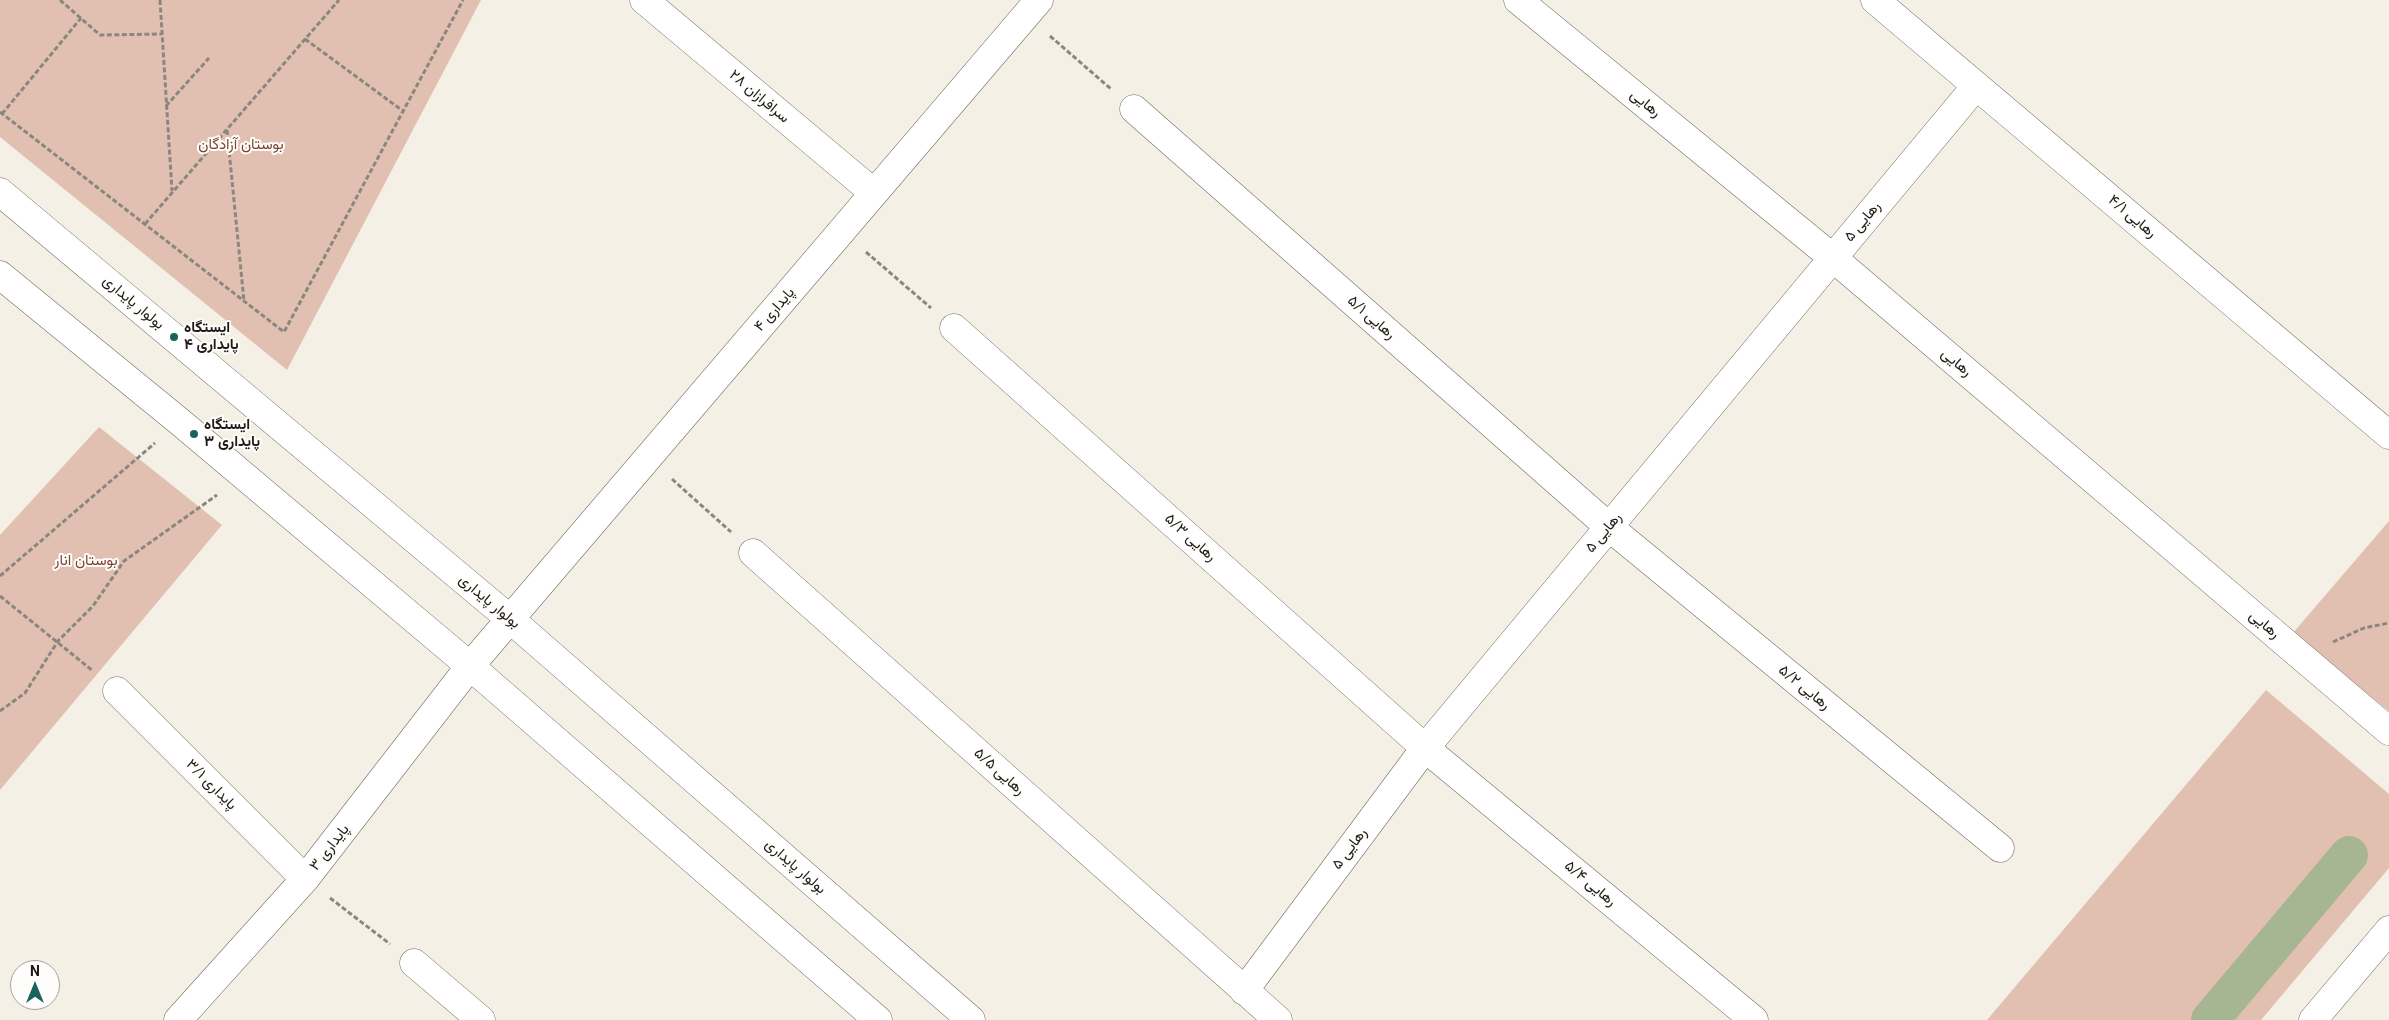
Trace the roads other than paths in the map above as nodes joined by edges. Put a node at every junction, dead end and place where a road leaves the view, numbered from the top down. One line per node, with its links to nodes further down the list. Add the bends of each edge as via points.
1 (644, 0): 8 (street, سرافرازان ۲۸)
2 (1518, 0): 9 (street, رهایی)
3 (1875, 0): 5 (street, رهایی ۴/۱)
4 (1033, 8): 8 (street, پایداری ۴)
5 (1976, 86): 9 (street, رهایی ۵); 12 (street, رهایی ۴/۱)
6 (1134, 109): 13 (street, رهایی ۵/۱)
7 (0, 192): 15 (street, بولوار پایداری)
8 (874, 193): 15 (street, پایداری ۴)
9 (1832, 258): 13 (street, رهایی ۵); 18 (street, رهایی)
10 (0, 275): 16 (street)
11 (954, 328): 19 (street, رهایی ۵/۳)
12 (2389, 435)
13 (1609, 527): 19 (street, رهایی ۵); 20 (street, رهایی ۵/۲)
14 (754, 552): 24 (street, رهایی ۵/۵)
15 (510, 619): 16 (street, پایداری ۳); 28 (street, بولوار پایداری)
16 (470, 666): 21 (street, پایداری ۳); 27 (street)
17 (117, 691): 21 (street, پایداری ۳/۱)
18 (2389, 731)
19 (1425, 748): 24 (street, رهایی ۵); 30 (street, رهایی ۵/۴)
20 (2000, 848)
21 (305, 879): 25 (street, پایداری ۳)
22 (2389, 930): 31 (street)
23 (414, 963): 26 (street)
24 (1244, 991): 29 (street, رهایی ۵/۵)
25 (178, 1020)
26 (481, 1020)
27 (878, 1020)
28 (971, 1020)
29 (1278, 1020)
30 (1754, 1020)
31 (2313, 1020)

